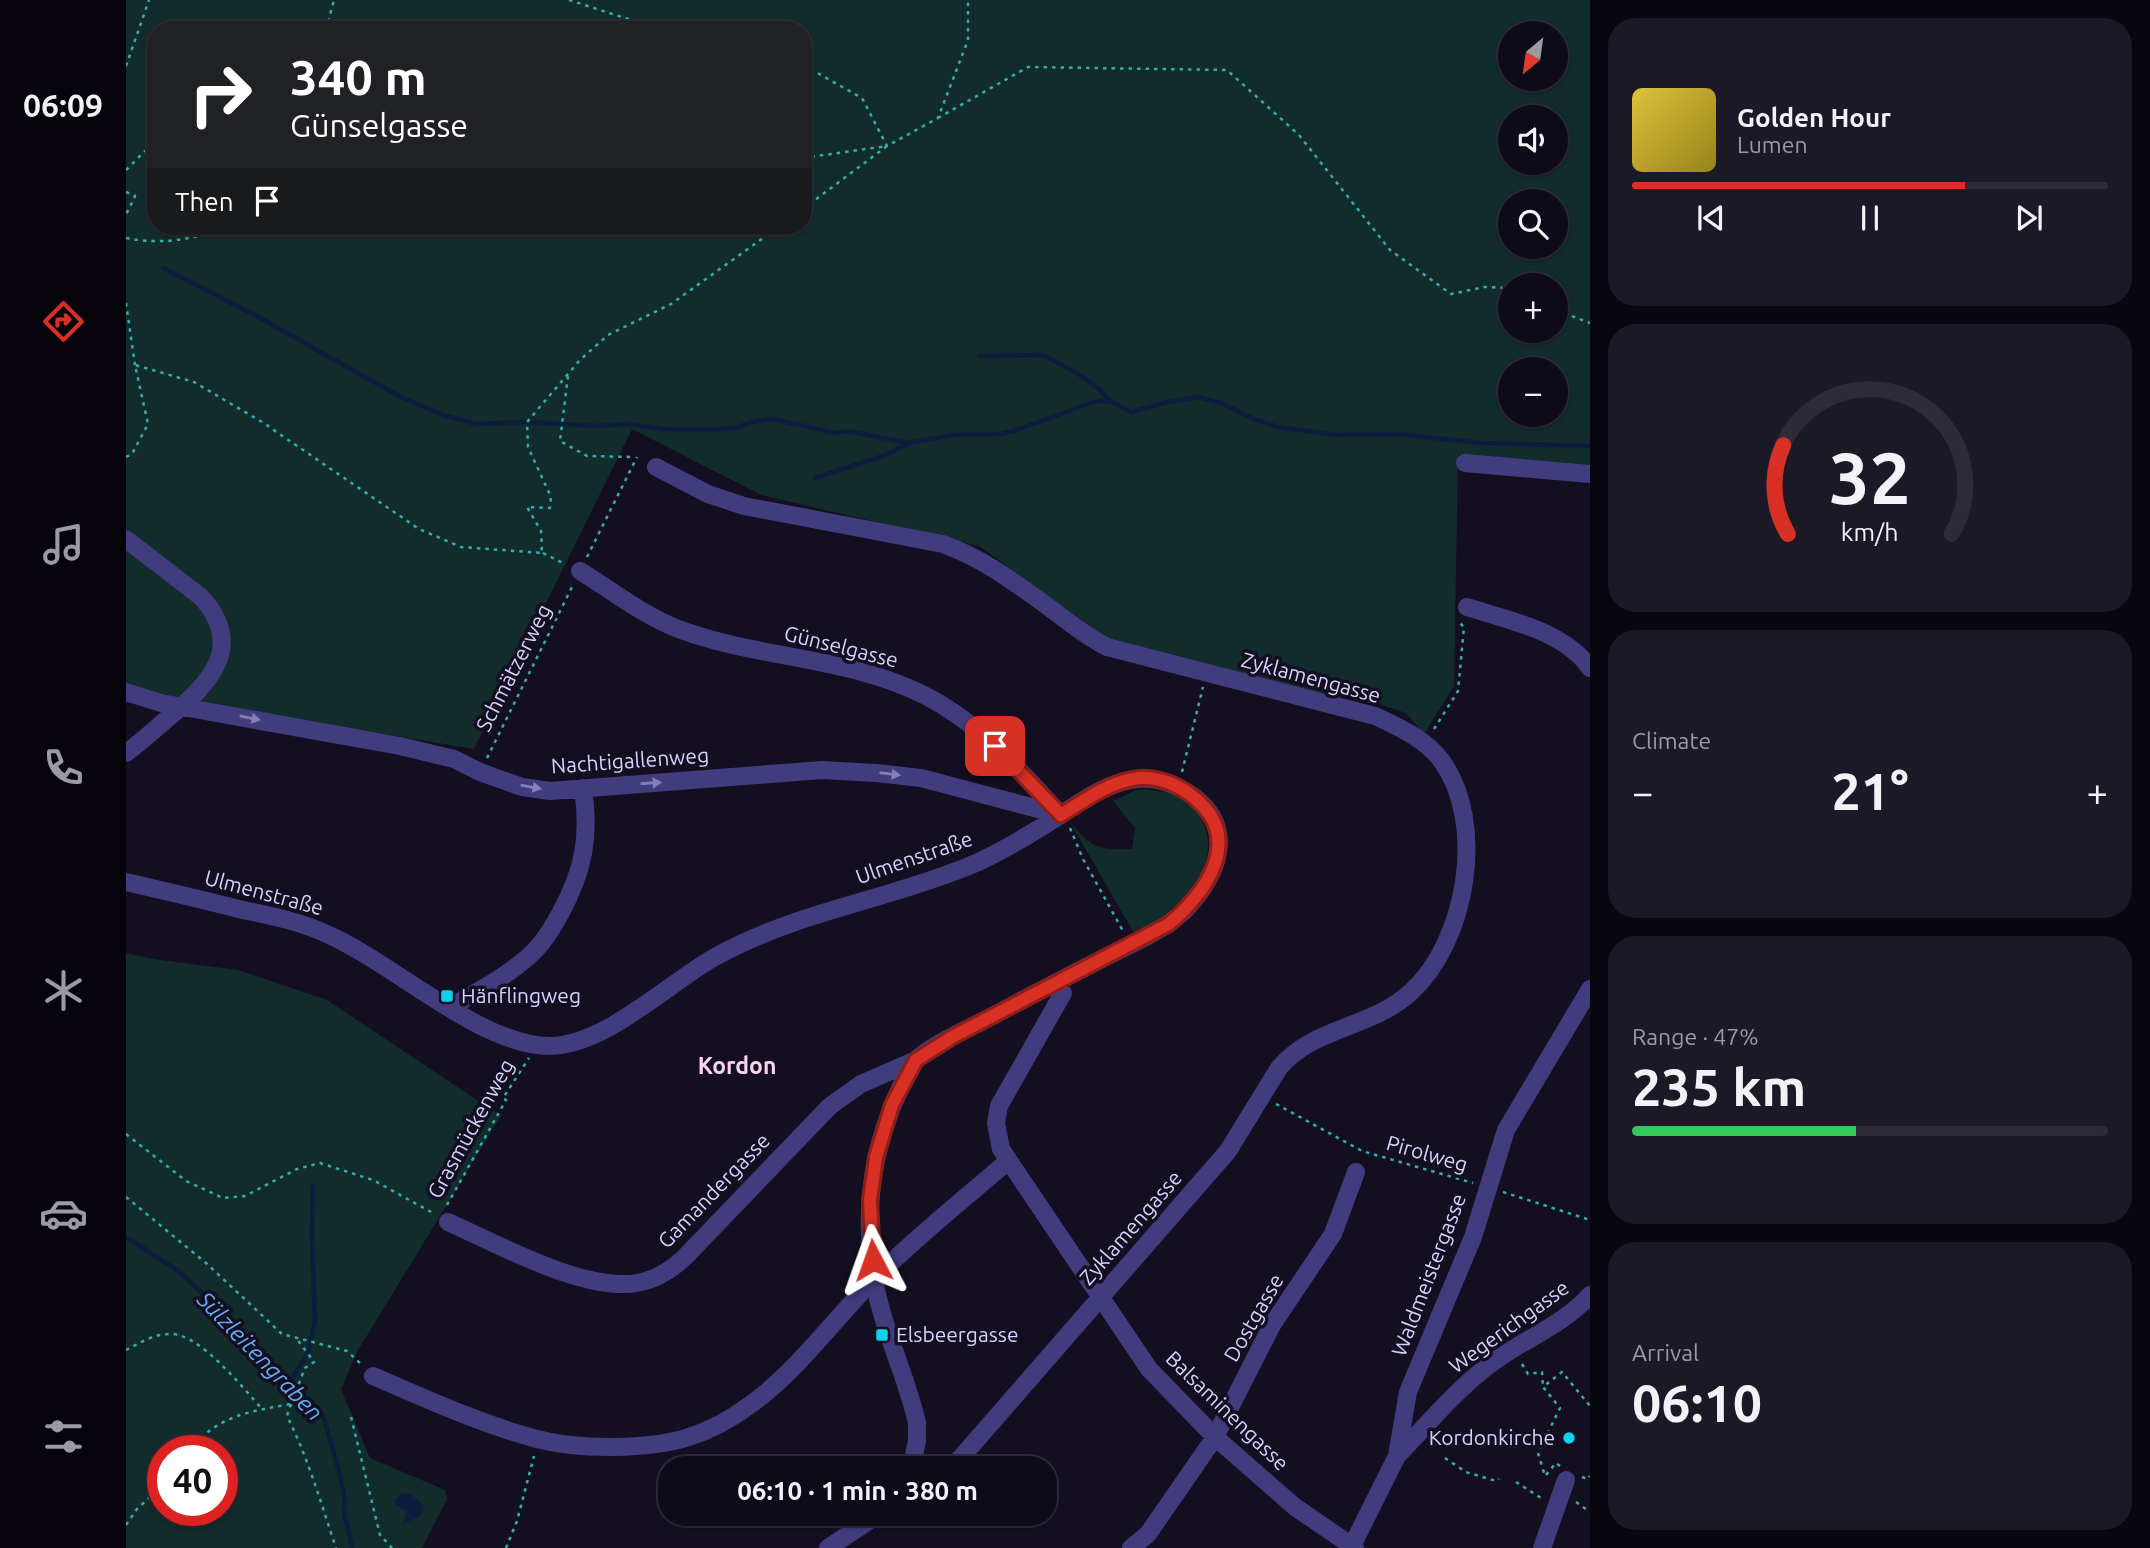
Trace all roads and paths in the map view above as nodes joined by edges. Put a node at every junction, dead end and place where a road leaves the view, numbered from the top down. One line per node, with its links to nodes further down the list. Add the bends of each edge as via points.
1 (149, 0): 7 (path)
2 (334, 0): 5 (path)
3 (569, 0): 6 (path)
4 (968, 0): 9 (path, via 968,40)
5 (328, 21)
6 (634, 21)
7 (126, 66)
8 (812, 70): 10 (path, via 862,98)
9 (937, 118): 10 (path); 20 (path, via 1028,66 1227,70 1299,135 1390,250 1451,293)
10 (887, 146): 12 (path); 15 (path)
11 (147, 150): 13 (path)
12 (812, 157)
13 (126, 170)
14 (126, 192): 16 (path, via 135,196)
15 (812, 202)
16 (126, 215)
17 (203, 235): 19 (path, via 150,243)
18 (767, 235): 25 (path, via 671,304 608,335)
19 (126, 238)
20 (1498, 288)
21 (126, 303): 24 (path)
22 (1568, 315): 23 (path)
23 (1590, 323)
24 (135, 365): 26 (path, via 148,424); 31 (path, via 194,382 419,529 461,547)
25 (568, 375): 31 (path, via 527,422 528,447 551,497 550,508 527,507 541,531); 32 (path, Schmätzerweg, via 560,441 587,456 636,457)
26 (126, 457)
27 (1465, 463): 29 (street)
28 (656, 467): 35 (street, Zyklamengasse, via 708,494 744,506 960,550 999,571 1097,642)
29 (1590, 474)
30 (126, 539): 37 (street, via 201,597 216,618 221,641 216,668)
31 (542, 552): 32 (path)
32 (580, 571): 40 (path, Schmätzerweg); 43 (street, Günselgasse, via 679,629 745,648 859,671 927,697 991,742)
33 (1464, 612): 34 (street, via 1548,636 1571,648); 38 (path, via 1458,691)
34 (1590, 668)
35 (1206, 674): 38 (street, Zyklamengasse, via 1375,716); 41 (path)
36 (126, 692): 37 (street, Nachtigallenweg)
37 (183, 706): 39 (street); 40 (street, Nachtigallenweg, one-way to 40, via 400,746 454,759)
38 (1424, 742): 51 (street, Zyklamengasse, via 1441,760 1461,803 1466,871 1448,938 1411,992 1365,1021 1300,1047 1279,1068)
39 (126, 752)
40 (480, 772): 42 (street, Nachtigallenweg, one-way to 42, via 522,787)
41 (1180, 778)
42 (583, 788): 43 (street, Nachtigallenweg, one-way to 43, via 822,770 937,782); 48 (street, via 587,819 581,869 548,937 497,981)
43 (1063, 814): 45 (path); 48 (street, Ulmenstraße, via 967,867 805,917 744,942 710,959 606,1029 575,1043 544,1046 517,1042); 50 (street, Ulmenstraße, via 1133,779 1178,785 1212,816 1220,845 1216,862 1201,891 1169,924)
44 (126, 882): 48 (street, Ulmenstraße, via 324,932)
45 (1123, 931)
46 (1590, 989): 55 (street, Waldmeistergasse, via 1511,1121)
47 (1063, 993): 53 (street, Balsaminengasse, via 999,1106 996,1134)
48 (450, 1007)
49 (529, 1056): 57 (path, Grasmückenweg)
50 (916, 1060): 57 (street, Gamandergasse, via 861,1084 830,1106 684,1258 650,1280 626,1284 590,1279 540,1264); 59 (street, Ulmenstraße, via 892,1105 876,1157 870,1200)
51 (1263, 1097): 55 (path, Pirolweg, via 1362,1151); 61 (street, Zyklamengasse, via 1228,1152)
52 (126, 1134): 57 (path, via 186,1181 223,1198 245,1196 297,1169 320,1163 373,1180)
53 (1008, 1161): 59 (street); 61 (street, Balsaminengasse)
54 (1356, 1172): 72 (street, Dostgasse, via 1333,1234 1272,1325)
55 (1487, 1187): 58 (path, Pirolweg); 76 (street, Waldmeistergasse, via 1473,1237 1408,1392)
56 (126, 1196): 62 (path, via 282,1334)
57 (445, 1215)
58 (1590, 1220)
59 (874, 1279): 73 (street, via 775,1384 711,1429 678,1439 617,1446); 74 (street, Ulmenstraße, via 918,1423)
60 (1590, 1295): 63 (street, Wegerichgasse, via 1569,1316)
61 (1101, 1298): 72 (street, Balsaminengasse, via 1149,1369); 75 (street, Zyklamengasse)
62 (296, 1337): 65 (path, via 347,1351); 67 (path, via 314,1362 305,1368)
63 (1529, 1341): 66 (path, via 1536,1352 1521,1363 1528,1374 1542,1372); 76 (street, Wegerichgasse, via 1472,1378)
64 (126, 1350): 69 (path, via 153,1337 174,1334 205,1348)
65 (373, 1376): 73 (street)
66 (1543, 1387): 68 (path, via 1562,1372); 78 (path, via 1560,1408 1538,1453 1545,1476 1556,1463)
67 (290, 1404): 69 (path); 88 (path, via 287,1416 310,1468)
68 (1590, 1406)
69 (262, 1409): 71 (path, via 233,1416)
70 (351, 1417): 89 (path, via 380,1535)
71 (201, 1435)
72 (1215, 1437): 87 (street, Balsaminengasse, via 1295,1507); 92 (street, Dostgasse, via 1147,1534)
73 (538, 1440): 90 (path)
74 (914, 1456)
75 (963, 1456)
76 (1397, 1456): 87 (street, Waldmeistergasse)
77 (1445, 1458): 79 (path, via 1466,1472)
78 (1565, 1474): 82 (street)
79 (1499, 1479)
80 (1516, 1482): 82 (path)
81 (147, 1500): 85 (path)
82 (1557, 1505): 93 (street)
83 (1581, 1506): 84 (path)
84 (1590, 1512)
85 (126, 1525)
86 (861, 1526): 91 (street)
87 (1353, 1547)
88 (335, 1548)
89 (392, 1548)
90 (506, 1548)
91 (828, 1548)
92 (1131, 1548)
93 (1542, 1548)

